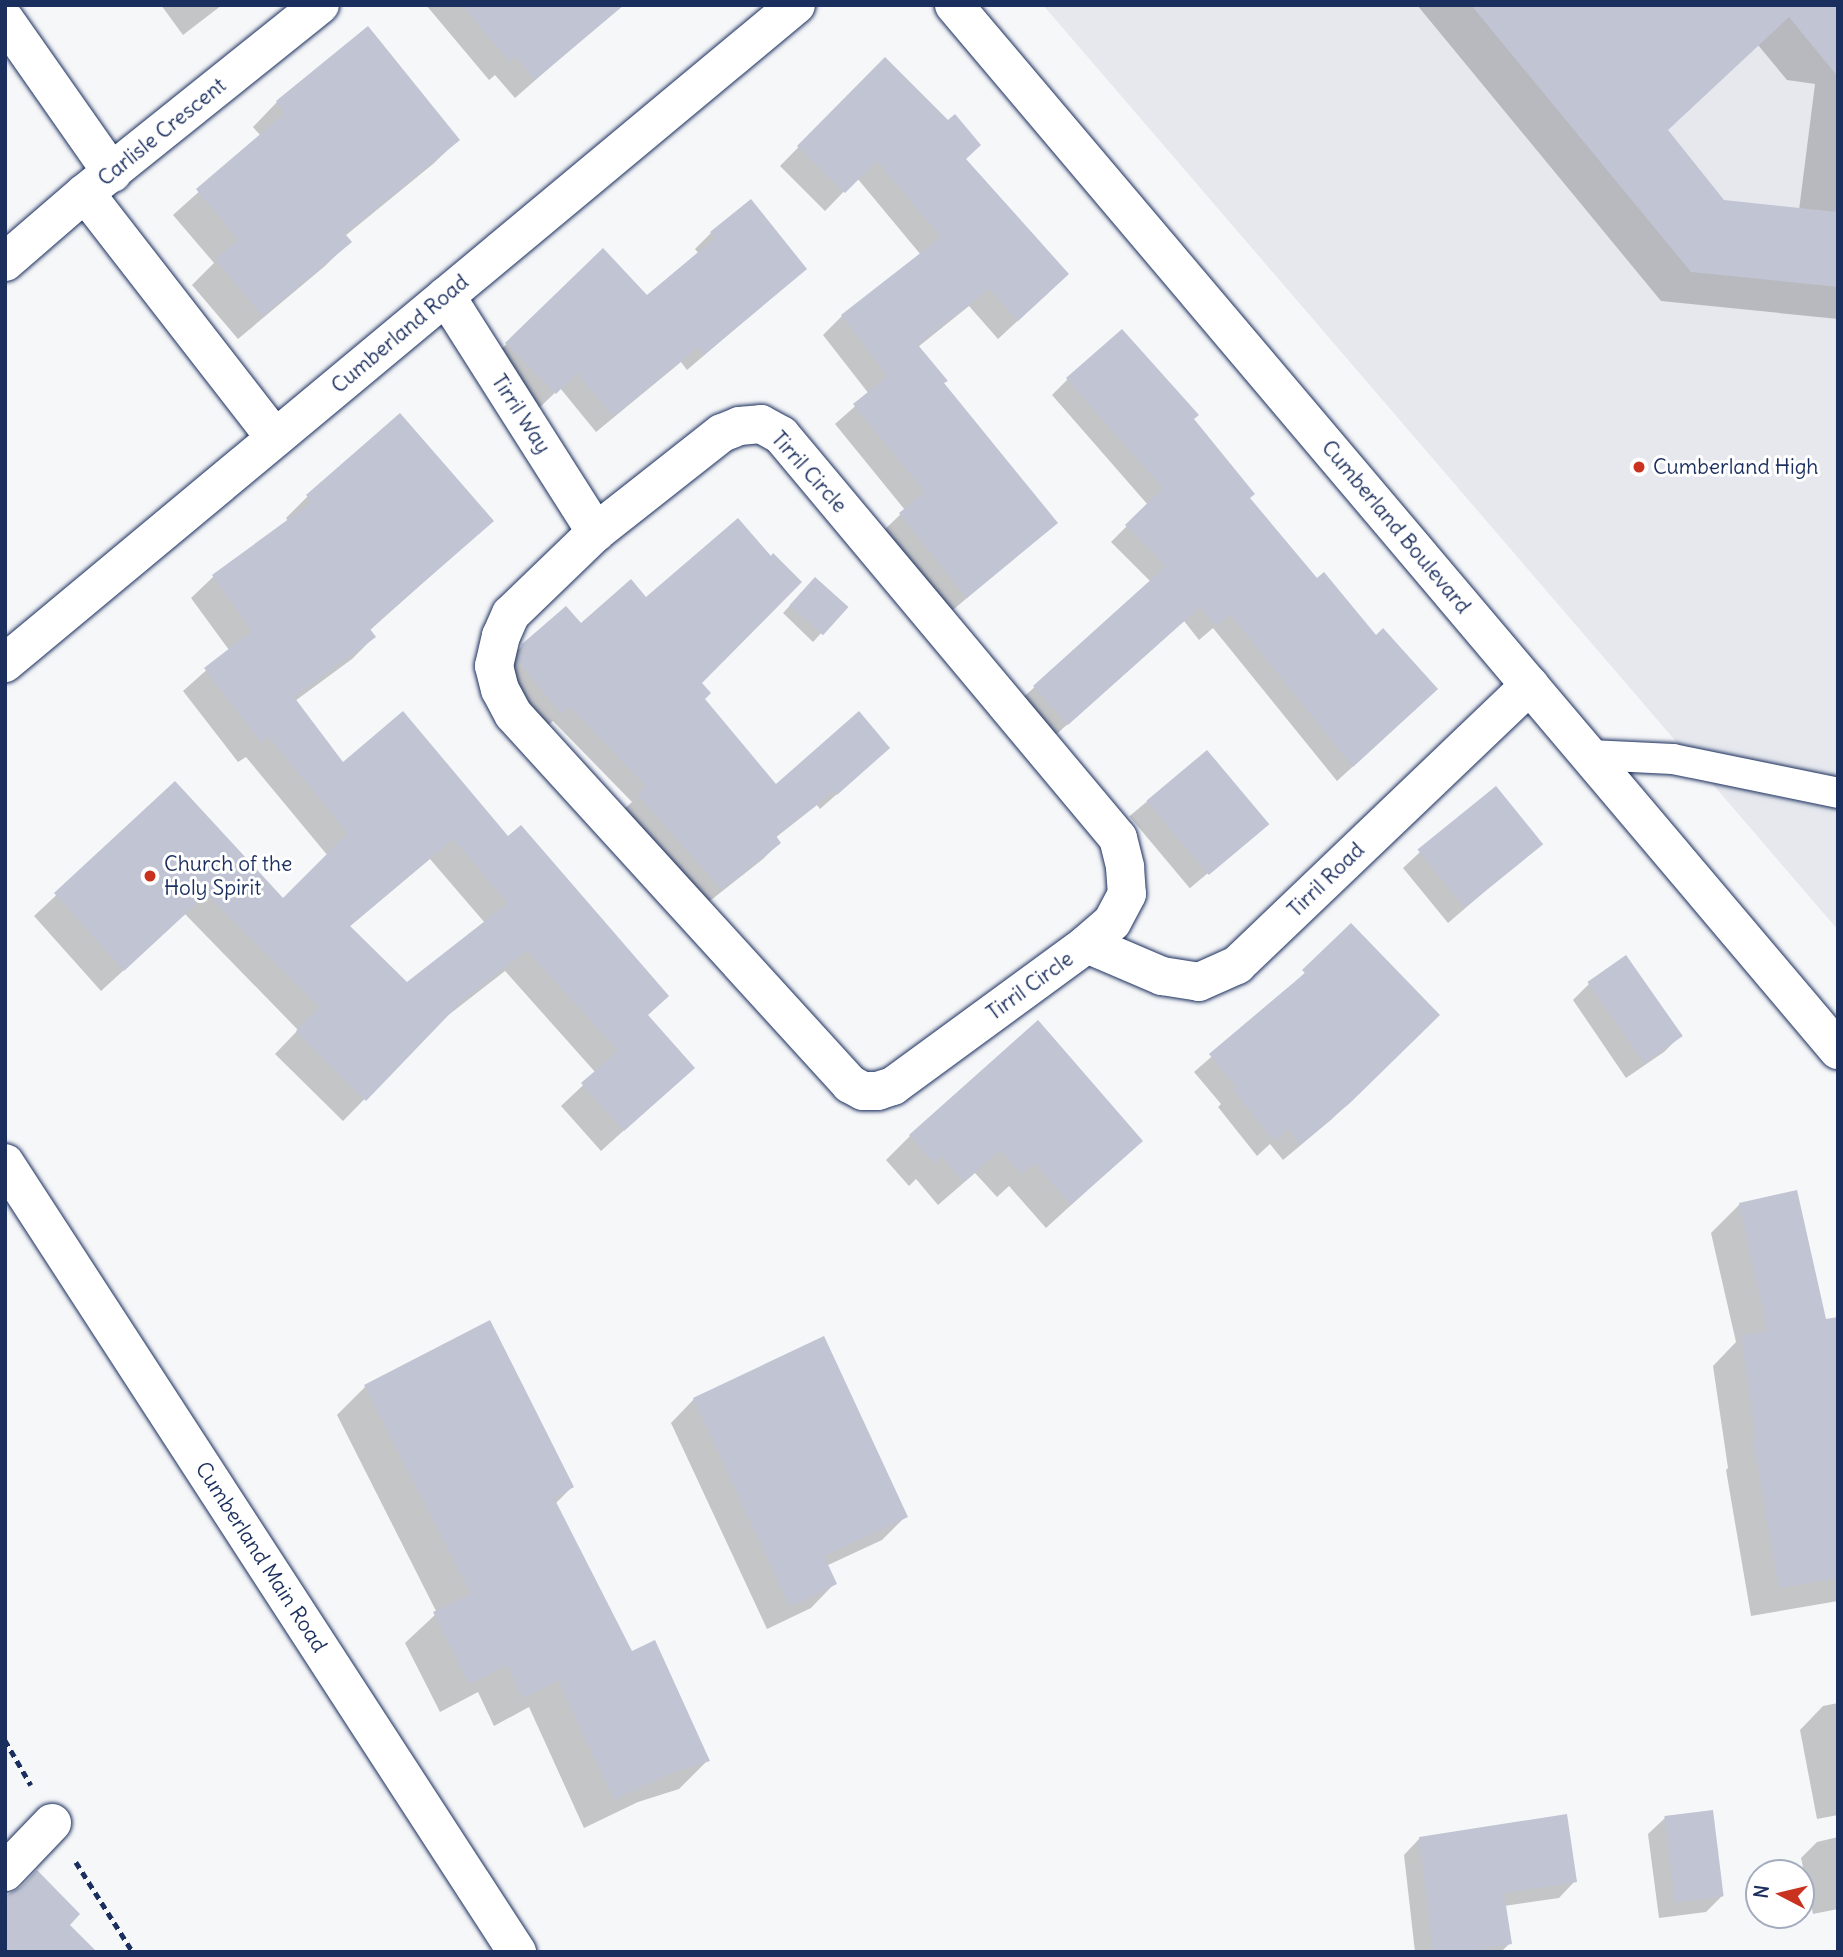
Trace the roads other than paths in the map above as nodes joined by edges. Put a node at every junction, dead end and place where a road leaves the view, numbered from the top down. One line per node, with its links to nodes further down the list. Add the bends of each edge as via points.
1 (320, 5): 5 (street, Carlisle Crescent)
2 (796, 5): 7 (street, Cumberland Road)
3 (954, 5): 11 (street, Cumberland Boulevard)
4 (5, 20): 5 (street)
5 (99, 183): 6 (street, Carlisle Crescent); 8 (street)
6 (5, 262)
7 (446, 296): 8 (street, Cumberland Road); 9 (street, Tirril Way)
8 (275, 438): 10 (street, Cumberland Road)
9 (596, 532): 14 (street, Tirril Circle, via 722,433 761,424 780,435 1118,838 1127,894 1112,922); 14 (street, Tirril Circle, via 511,614 495,666 500,690 513,714 850,1084 863,1091 893,1086)
10 (5, 663)
11 (1530, 685): 12 (street, Cumberland Boulevard); 14 (street, Tirril Road, via 1237,965 1199,982 1161,976)
12 (1590, 755): 13 (lane, via 1673,759); 15 (street, Cumberland Boulevard)
13 (1838, 793)
14 (1087, 944)
15 (1838, 1050)
16 (5, 1163): 19 (street, Cumberland Main Road)
17 (52, 1823): 18 (street)
18 (5, 1872)
19 (517, 1952)

